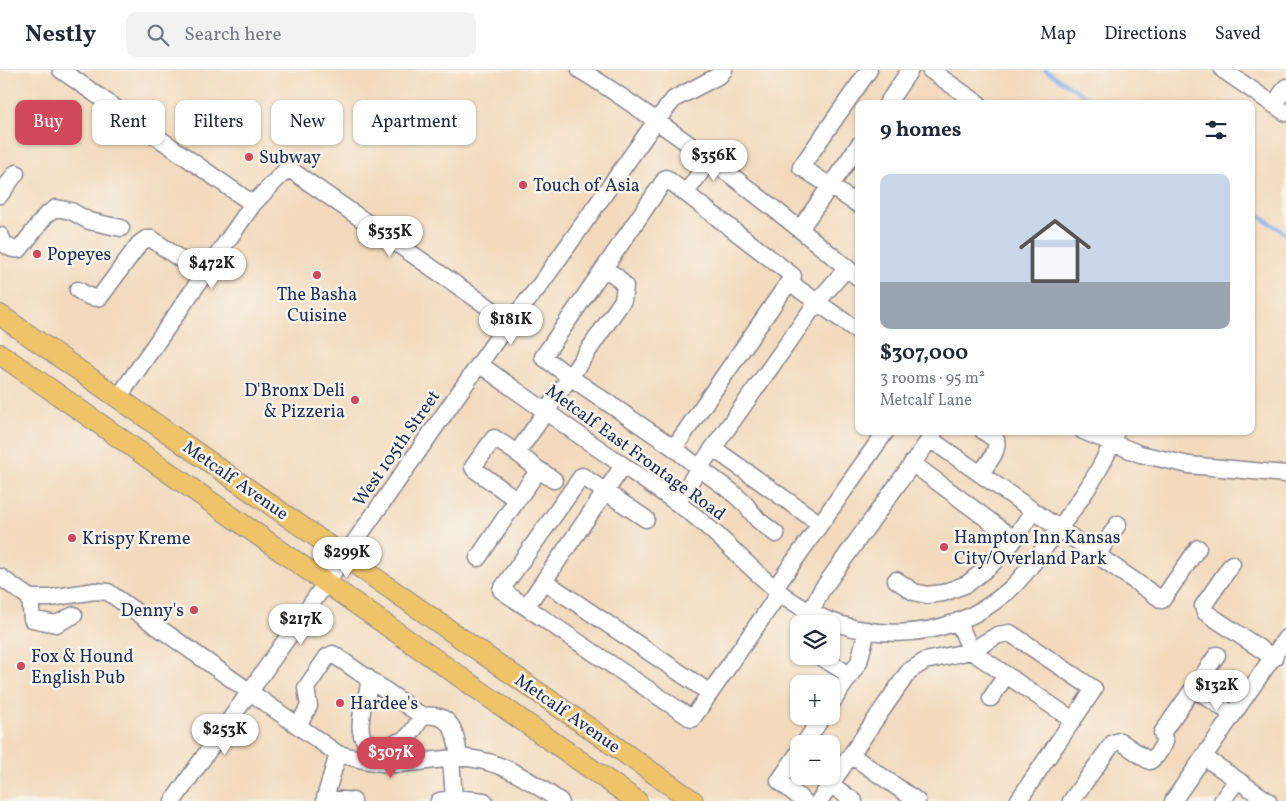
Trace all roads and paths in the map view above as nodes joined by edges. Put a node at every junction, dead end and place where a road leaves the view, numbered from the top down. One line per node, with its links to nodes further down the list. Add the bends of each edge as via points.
1 (61, 70): 20 (street)
2 (580, 70): 12 (street)
3 (724, 70): 12 (street, West 105th Street, via 674,99)
4 (869, 70): 16 (street, via 800,167)
5 (910, 70): 9 (street)
6 (930, 70): 10 (street)
7 (1223, 70): 11 (street)
8 (1286, 87): 11 (street)
9 (890, 100)
10 (973, 100)
11 (1280, 109)
12 (656, 121): 14 (street); 31 (street, West 105th Street, via 540,285)
13 (855, 151): 16 (street)
14 (710, 159): 17 (street); 22 (street)
15 (16, 173): 18 (street)
16 (830, 187): 19 (street); 22 (street)
17 (686, 193): 25 (street, via 666,178); 27 (street, via 793,276)
18 (0, 195)
19 (855, 203)
20 (253, 204): 31 (street, via 288,168); 36 (street)
21 (121, 228): 23 (street, via 88,222 71,211 56,208 46,214 20,249 15,250 5,244)
22 (800, 229): 26 (street)
23 (1, 236)
24 (180, 258): 28 (street, via 152,239 146,239 100,297 92,298)
25 (604, 268): 35 (street, via 625,286 623,300); 35 (street, via 543,357)
26 (853, 273): 29 (street)
27 (788, 282): 29 (street); 43 (street)
28 (78, 290)
29 (817, 302): 32 (street); 44 (street)
30 (0, 315): 36 (main road, Metcalf Avenue)
31 (510, 322): 34 (street, West 105th Street)
32 (855, 329)
33 (0, 354): 71 (main road, Metcalf Avenue)
34 (479, 364): 37 (street, Metcalf East Frontage Road); 65 (street, West 105th Street)
35 (570, 377): 37 (street); 43 (street)
36 (118, 398): 65 (main road, Metcalf Avenue)
37 (545, 411): 45 (street); 47 (street, Metcalf East Frontage Road)
38 (883, 435): 58 (street)
39 (932, 435): 46 (street); 50 (street)
40 (989, 435): 50 (street, via 996,440 996,450)
41 (1101, 435): 42 (street)
42 (1114, 438): 51 (street, via 1140,454 1189,465); 60 (street, Metcalf East Frontage Road, via 1090,484)
43 (674, 448): 48 (street)
44 (713, 448): 48 (street); 58 (street)
45 (516, 453): 49 (street); 54 (street, via 494,438 473,467)
46 (912, 463): 62 (street); 75 (street, via 821,591)
47 (623, 466): 53 (street); 55 (street, Metcalf East Frontage Road)
48 (699, 468): 55 (street); 61 (street, via 732,492)
49 (540, 470): 52 (street); 54 (street)
50 (980, 474): 56 (street)
51 (1286, 474)
52 (554, 480)
53 (605, 492): 57 (street); 70 (street); 74 (street, via 582,476 501,590)
54 (517, 500): 66 (street)
55 (677, 503): 72 (street, Metcalf East Frontage Road, via 704,522)
56 (1033, 511): 60 (street); 62 (street)
57 (646, 519)
58 (820, 524): 72 (street)
59 (1118, 524): 64 (street)
60 (1058, 529): 64 (street); 77 (street, Metcalf East Frontage Road, via 1026,572 1008,590 986,607)
61 (776, 534)
62 (1014, 539): 69 (street, via 991,565 968,584 943,593 927,595 914,592)
63 (1198, 548): 64 (street, via 1162,600)
64 (1097, 555)
65 (345, 556): 71 (street, West 105th Street); 113 (main road, Metcalf Avenue)
66 (478, 558)
67 (1232, 564): 82 (street, via 1203,606 1205,612)
68 (0, 577): 73 (street)
69 (896, 580)
70 (544, 581): 74 (street); 90 (street)
71 (325, 582): 89 (street, West 105th Street); 112 (main road, Metcalf Avenue)
72 (777, 590): 75 (street, Metcalf East Frontage Road); 90 (street)
73 (30, 598): 76 (street, via 32,619 56,624); 89 (street, via 108,592)
74 (526, 607): 90 (street, via 692,719)
75 (810, 612): 78 (street, Metcalf East Frontage Road, via 834,623)
76 (74, 615)
77 (958, 621): 78 (street, Metcalf East Frontage Road, via 909,633); 80 (street)
78 (867, 630): 84 (street, via 859,662)
79 (1286, 638): 82 (street)
80 (971, 651): 85 (street); 94 (street, via 998,635 1010,633 1094,689); 97 (street, via 924,661 909,671)
81 (1217, 655): 87 (street)
82 (1274, 658): 92 (street)
83 (834, 665): 84 (street)
84 (850, 675): 88 (street)
85 (1006, 675): 91 (street); 94 (street)
86 (367, 677): 93 (street); 93 (street, via 369,685 360,730 368,744 377,747 406,739); 95 (street, via 334,654 327,657 306,688 309,706)
87 (1194, 688): 92 (street); 119 (street, via 1162,733 1165,742 1153,759 1150,761 1120,742 1113,742)
88 (840, 690)
89 (250, 692): 95 (street); 108 (street, West 105th Street)
90 (710, 693)
91 (990, 698)
92 (1233, 715): 98 (street)
93 (422, 716): 99 (street, via 435,715 451,726 456,733)
94 (1073, 720): 118 (street)
95 (298, 726): 96 (street)
96 (338, 754): 99 (street, via 385,764); 106 (street)
97 (851, 754): 101 (street); 105 (street)
98 (1204, 757): 102 (street); 120 (street)
99 (455, 759): 107 (street); 111 (street, via 468,758 494,764 514,772)
100 (790, 766): 114 (street, via 779,782)
101 (840, 770)
102 (1237, 780): 121 (street); 122 (street)
103 (829, 785): 115 (street)
104 (831, 785): 116 (street)
105 (898, 794): 117 (street)
106 (325, 800): 109 (street)
107 (447, 800): 110 (street)
108 (174, 801)
109 (353, 801)
110 (484, 801)
111 (560, 801)
112 (637, 801)
113 (693, 801)
114 (804, 801)
115 (819, 801)
116 (854, 801)
117 (917, 801)
118 (1018, 801)
119 (1071, 801)
120 (1174, 801)
121 (1222, 801)
122 (1268, 801)

